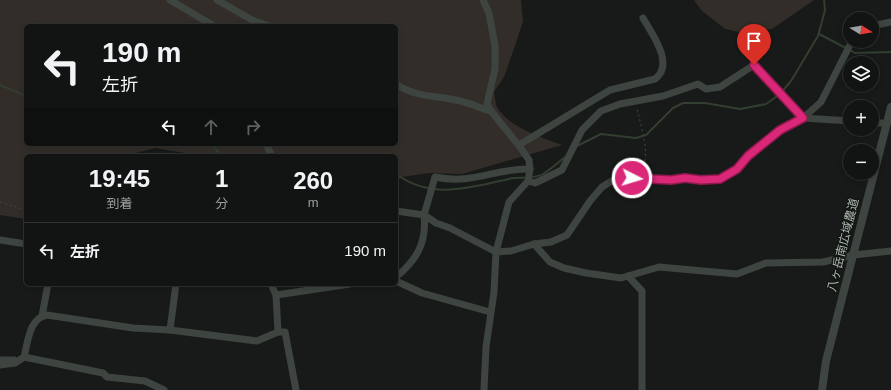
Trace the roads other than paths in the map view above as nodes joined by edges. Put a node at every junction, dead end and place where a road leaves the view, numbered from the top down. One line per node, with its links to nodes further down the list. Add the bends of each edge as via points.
1 (170, 0): 6 (street)
2 (217, 0): 7 (street)
3 (483, 0): 12 (street, via 495,46 495,69 487,104)
4 (643, 18): 15 (street, via 660,48 663,63 659,76 610,90)
5 (891, 22): 8 (street)
6 (211, 24)
7 (264, 24)
8 (879, 25)
9 (849, 48): 13 (street, via 821,102)
10 (398, 85): 12 (street, via 414,93 467,102)
11 (891, 107): 25 (street, 八ヶ岳南広域農道)
12 (490, 111): 15 (street)
13 (803, 118): 14 (street); 17 (street, via 754,65 720,87 706,90 698,84 663,96 620,104 601,111 582,130 562,170 535,183); 22 (street, via 780,130 748,156 737,169 720,179 618,177 602,188 590,201 566,235 551,242)
14 (843, 121)
15 (519, 145): 16 (street, via 529,160)
16 (530, 169): 17 (street); 19 (street, via 517,168 463,180 435,177)
17 (528, 181): 24 (street, via 509,202)
18 (398, 211): 19 (street)
19 (424, 215): 24 (street, via 436,224 450,228); 26 (street, via 426,231 422,242 410,266)
20 (0, 240): 21 (street)
21 (24, 244)
22 (534, 244): 24 (street, via 511,251); 27 (street, via 550,262 564,268 621,278)
23 (891, 251): 25 (street)
24 (496, 252): 34 (street)
25 (853, 255): 27 (street, via 823,262 766,263 737,274 659,267); 45 (street, 八ヶ岳南広域農道, via 826,361)
26 (398, 275)
27 (628, 276): 44 (street, via 642,292)
28 (398, 282): 34 (street, via 422,293)
29 (48, 286): 35 (street)
30 (176, 286): 36 (street)
31 (272, 286): 33 (street)
32 (337, 286): 33 (street)
33 (276, 295): 37 (street)
34 (490, 312): 43 (street)
35 (42, 316): 36 (street, via 133,328); 38 (street, via 31,330)
36 (170, 330): 37 (street, via 257,340)
37 (278, 332): 42 (street, via 285,332)
38 (22, 358): 39 (street); 40 (street, via 15,363); 41 (street, via 103,373 107,377 145,381)
39 (0, 360)
40 (0, 365)
41 (164, 390)
42 (296, 390)
43 (484, 390)
44 (642, 390)
45 (822, 390)

